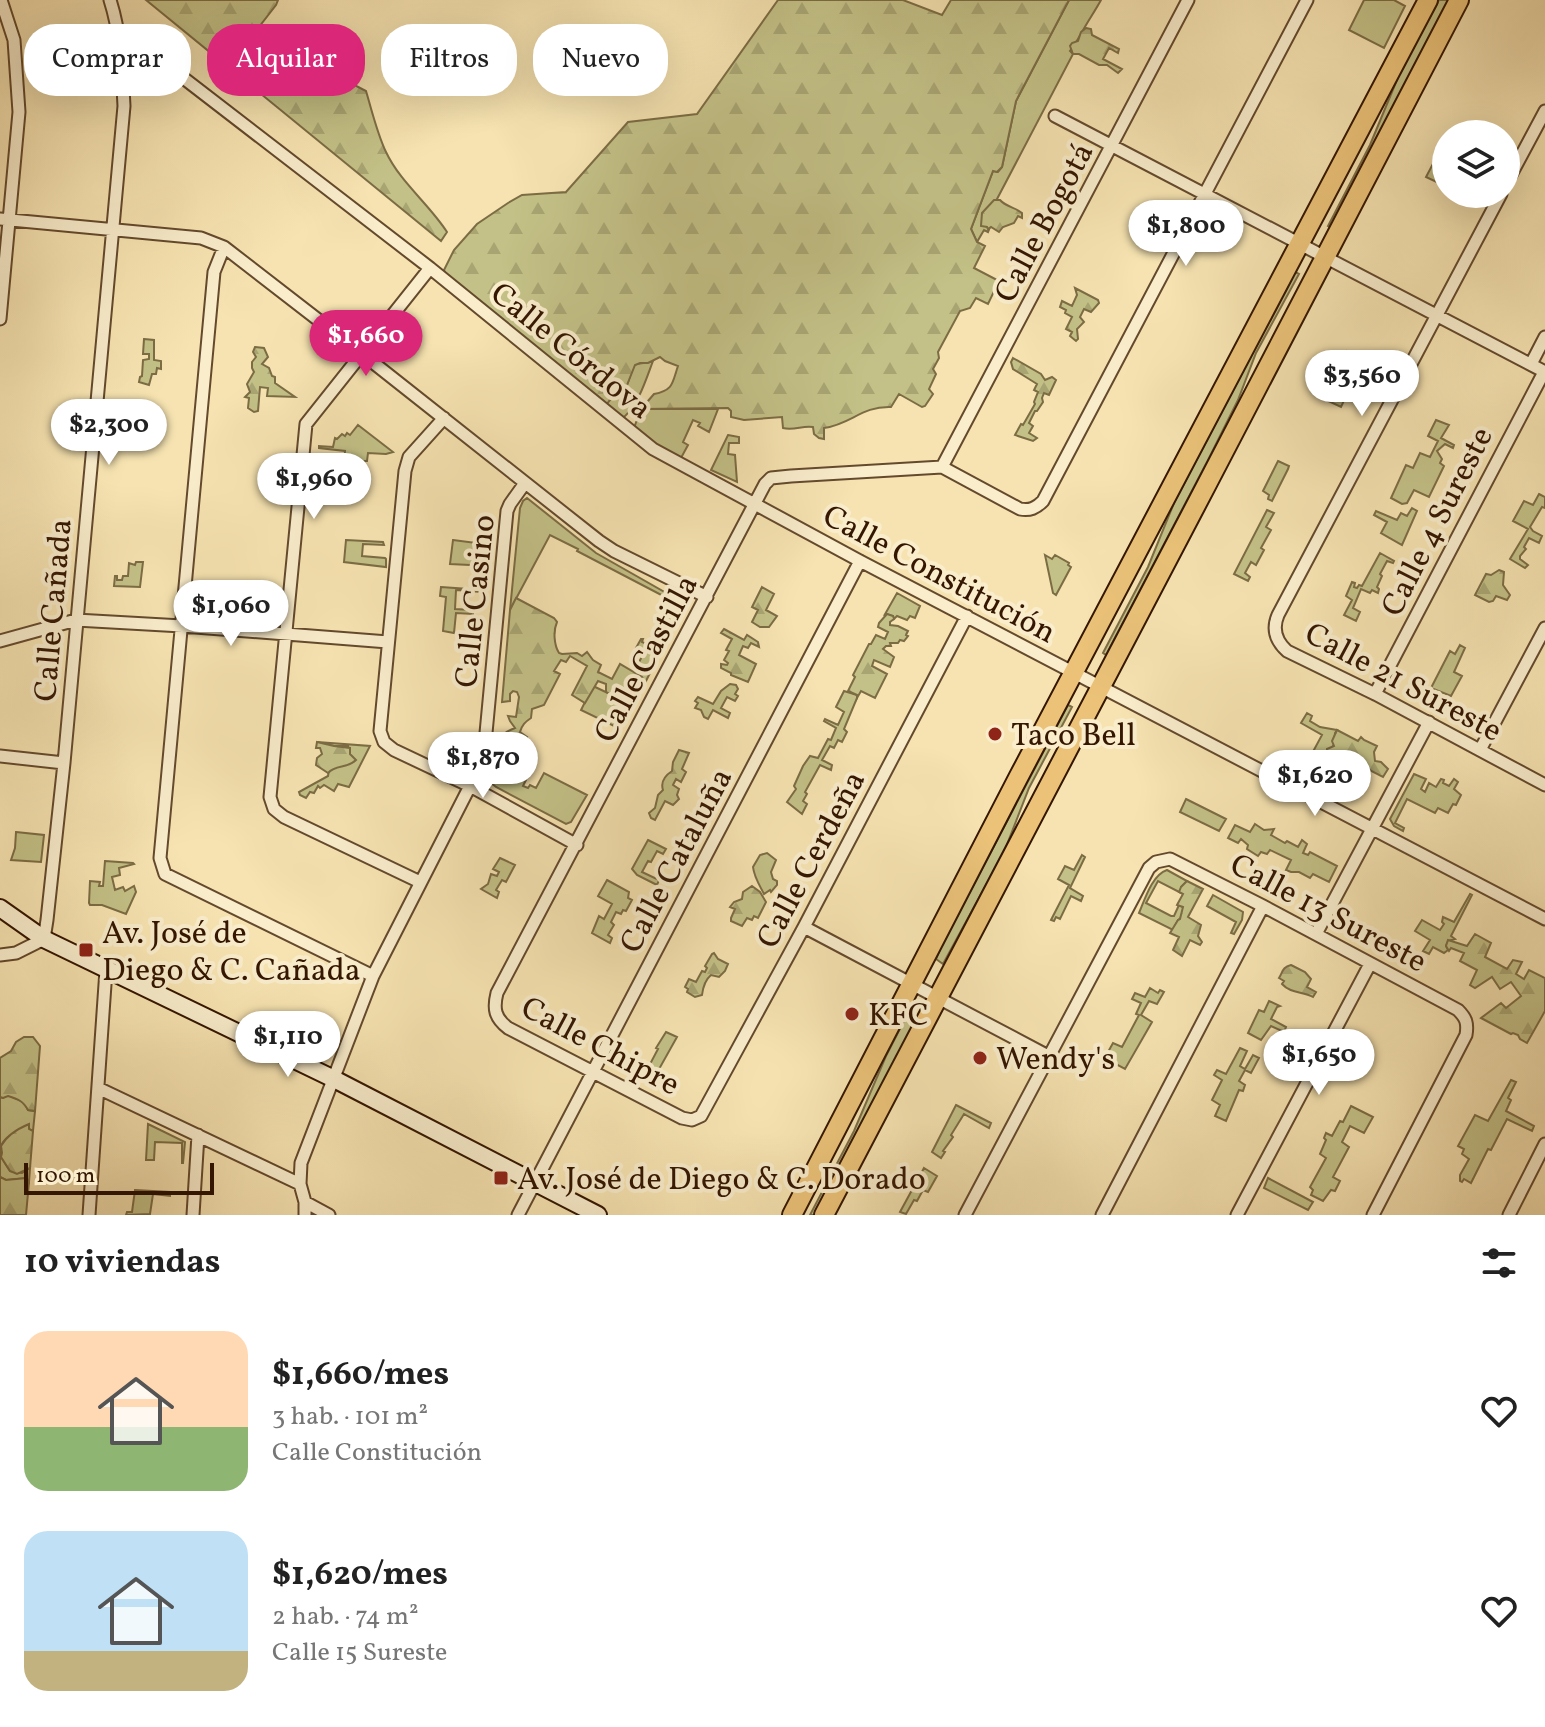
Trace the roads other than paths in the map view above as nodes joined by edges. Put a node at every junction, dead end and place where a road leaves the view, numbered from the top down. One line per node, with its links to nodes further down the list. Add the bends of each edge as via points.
1 (1, 0): 16 (street, via 14,40 19,112)
2 (110, 0): 7 (street, Calle Cañada)
3 (1188, 0): 12 (street, Calle Bogotá)
4 (1307, 0): 14 (street)
5 (1428, 0): 18 (main road)
6 (1459, 0): 20 (main road)
7 (117, 24)
8 (191, 84): 21 (street, Calle Córdova)
9 (123, 96): 17 (street, Calle Cañada)
10 (1545, 111): 13 (street)
11 (1055, 116): 12 (street)
12 (1112, 146): 14 (street); 29 (street, Calle Bogotá)
13 (1520, 158)
14 (1205, 195): 18 (street); 29 (street, via 1043,501 1033,509 1020,509)
15 (1494, 208): 22 (street)
16 (4, 220): 17 (street); 23 (street)
17 (114, 230): 19 (street, via 201,238); 35 (street, Calle Cañada)
18 (1300, 244): 20 (street); 41 (main road)
19 (224, 247): 25 (street); 36 (street, via 214,272)
20 (1325, 257): 22 (street); 42 (main road)
21 (430, 268): 25 (street); 31 (street, Calle Córdova, via 653,449)
22 (1436, 316): 26 (street); 43 (street, Calle 21 Sureste, via 1275,623 1287,651)
23 (0, 319)
24 (1545, 337): 26 (street)
25 (361, 353): 28 (street); 38 (street, via 304,430)
26 (1531, 364): 27 (street)
27 (1544, 372): 43 (street, Calle 4 Sureste)
28 (444, 418): 30 (street); 40 (street, via 409,457 405,471)
29 (942, 467): 31 (street, via 771,478)
30 (525, 483): 33 (street, via 614,551); 49 (street, Calle Casino, via 507,511 486,733)
31 (754, 505): 32 (street, Calle Constitución); 33 (street, Calle Castilla)
32 (860, 561): 34 (street, Calle Constitución); 67 (street, Calle Cataluña)
33 (707, 597): 51 (street, Calle Castilla)
34 (967, 616): 41 (street, Calle Constitución); 56 (street, Calle Cerdeña)
35 (76, 620): 36 (street); 39 (street); 47 (street, Calle Cañada)
36 (182, 626): 38 (street); 62 (street, via 160,858 165,874)
37 (1545, 628): 45 (street)
38 (286, 635): 40 (street); 52 (street, via 270,797 274,809)
39 (0, 641)
40 (388, 642): 49 (street, via 380,731 384,742)
41 (1075, 673): 42 (street, Calle Constitución); 63 (main road)
42 (1101, 687): 50 (street, Calle Constitución); 64 (main road)
43 (1375, 694): 44 (street, Calle 21 Sureste)
44 (1429, 722): 45 (street, Calle 21 Sureste); 50 (street)
45 (1480, 750): 48 (street, Calle 21 Sureste)
46 (0, 756): 47 (street)
47 (64, 763): 58 (street, Calle Cañada)
48 (1545, 785)
49 (470, 786): 51 (street); 52 (street, Calle Casino)
50 (1373, 829): 55 (street, Calle Constitución); 57 (street)
51 (577, 845): 65 (street, Calle Castilla)
52 (420, 882): 62 (street, Calle Casino)
53 (1263, 906): 57 (street, Calle 13 Sureste); 66 (street, Calle 13 Sureste, via 1170,859 1156,862 1142,879); 84 (street)
54 (0, 908): 58 (main road)
55 (1545, 919)
56 (804, 927): 63 (street); 70 (street, Calle Cerdeña, via 701,1116)
57 (1316, 934): 60 (street, Calle 13 Sureste)
58 (44, 939): 59 (street); 61 (main road)
59 (0, 955)
60 (1370, 964): 85 (street); 86 (street, Calle 13 Sureste, via 1458,1010 1468,1025)
61 (106, 970): 68 (main road); 69 (street)
62 (373, 976): 68 (street, Calle Casino)
63 (910, 984): 64 (street); 81 (main road)
64 (938, 998): 66 (street); 82 (main road)
65 (494, 1006): 67 (street, Calle Chipre, via 508,1028)
66 (1050, 1057): 83 (street)
67 (593, 1072): 70 (street, Calle Chipre); 73 (street, Calle Cataluña)
68 (334, 1079): 73 (main road); 74 (street, Calle Casino, via 301,1163)
69 (98, 1088): 71 (street); 76 (street)
70 (692, 1120)
71 (198, 1135): 74 (street); 77 (street)
72 (1545, 1144): 87 (street)
73 (535, 1182): 79 (street, Calle Cataluña); 80 (main road)
74 (300, 1184): 75 (street)
75 (305, 1209): 78 (street)
76 (89, 1215)
77 (193, 1215)
78 (329, 1215)
79 (518, 1215)
80 (598, 1215)
81 (792, 1215)
82 (824, 1215)
83 (965, 1215)
84 (1102, 1215)
85 (1237, 1215)
86 (1373, 1215)
87 (1509, 1215)

